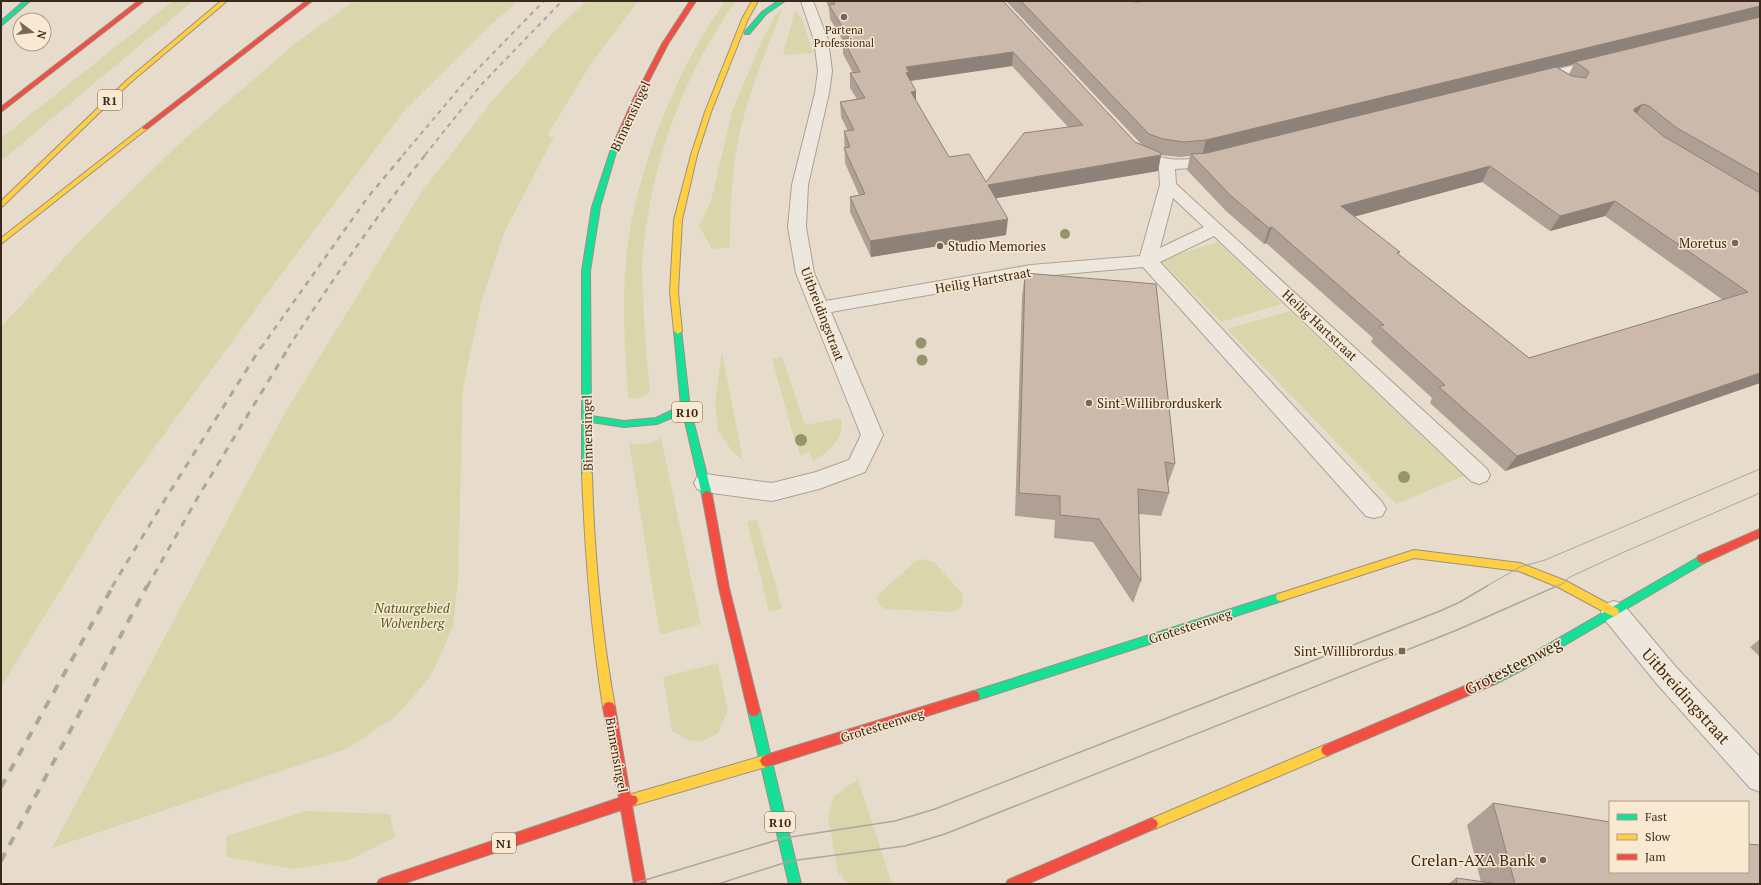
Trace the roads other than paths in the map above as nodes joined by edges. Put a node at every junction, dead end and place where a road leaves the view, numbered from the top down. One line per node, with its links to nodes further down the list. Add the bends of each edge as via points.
1 (26, 1): 9 (main road)
2 (141, 1): 13 (main road)
3 (224, 1): 18 (main road, R1, via 129,81)
4 (309, 1): 20 (main road)
5 (693, 1): 24 (main road, Binnensingel, via 665,44 636,100 613,150 596,207 586,271)
6 (755, 1): 11 (main road, R10)
7 (782, 1): 11 (main road, via 751,26)
8 (807, 1): 22 (street, Uitbreidingstraat, via 821,40 825,71 800,184 797,226 805,273)
9 (1, 24)
10 (1613, 60): 12 (street)
11 (727, 62): 23 (main road, R10, via 694,154 678,220 674,292)
12 (1520, 83)
13 (1, 110)
14 (1123, 136): 16 (street, via 1139,153)
15 (1230, 155): 16 (street, via 1196,163)
16 (1167, 164): 17 (street)
17 (1168, 185): 19 (street); 21 (street)
18 (1, 205)
19 (1216, 228): 21 (street, Heilig Hartstraat); 25 (street, Heilig Hartstraat)
20 (1, 242)
21 (1148, 261): 22 (street, Heilig Hartstraat, via 1031,271); 27 (street)
22 (819, 308): 26 (street, Uitbreidingstraat, via 872,435 857,466 819,480 772,492)
23 (686, 408): 24 (main road, via 657,421 624,424); 26 (main road, R10)
24 (586, 418): 32 (main road, Binnensingel, via 589,545 602,670)
25 (1479, 475)
26 (705, 483): 30 (main road, R10, via 724,588)
27 (1374, 509)
28 (1760, 533): 29 (main road, Grotesteenweg, via 1704,558)
29 (1614, 612): 30 (main road, Grotesteenweg / N1, via 1562,584 1520,567 1414,554 870,730); 31 (street, Uitbreidingstraat, via 1666,675); 36 (main road, Grotesteenweg, via 1500,676)
30 (766, 761): 32 (main road, N1); 35 (main road, R10)
31 (1760, 778)
32 (625, 802): 33 (main road, N1); 34 (main road, Binnensingel)
33 (383, 884)
34 (640, 884)
35 (795, 884)
36 (1012, 884)

